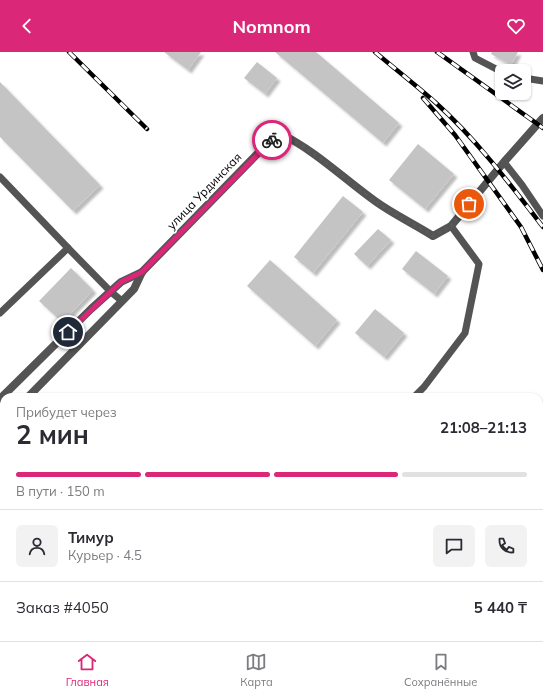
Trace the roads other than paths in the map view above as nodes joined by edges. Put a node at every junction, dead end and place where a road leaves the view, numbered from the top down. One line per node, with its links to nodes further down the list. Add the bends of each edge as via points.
1 (473, 52): 2 (lane, via 475,58)
2 (495, 68)
3 (531, 79): 4 (lane)
4 (543, 81)
5 (543, 118): 6 (street, улица Урдинская)
6 (504, 162): 8 (lane); 9 (street, улица Урдинская)
7 (0, 178): 10 (lane)
8 (543, 216)
9 (451, 226): 11 (street, улица Урдинская, via 433,236 376,201 326,162 281,134 269,142); 17 (lane, via 479,264 465,333)
10 (68, 248): 12 (lane); 14 (lane)
11 (142, 272): 12 (street, via 121,282); 13 (street, улица Урдинская, via 134,289)
12 (111, 292): 13 (lane); 15 (street, via 90,309)
13 (122, 301): 16 (street, улица Урдинская)
14 (0, 314)
15 (6, 393)
16 (32, 393)
17 (418, 393)

